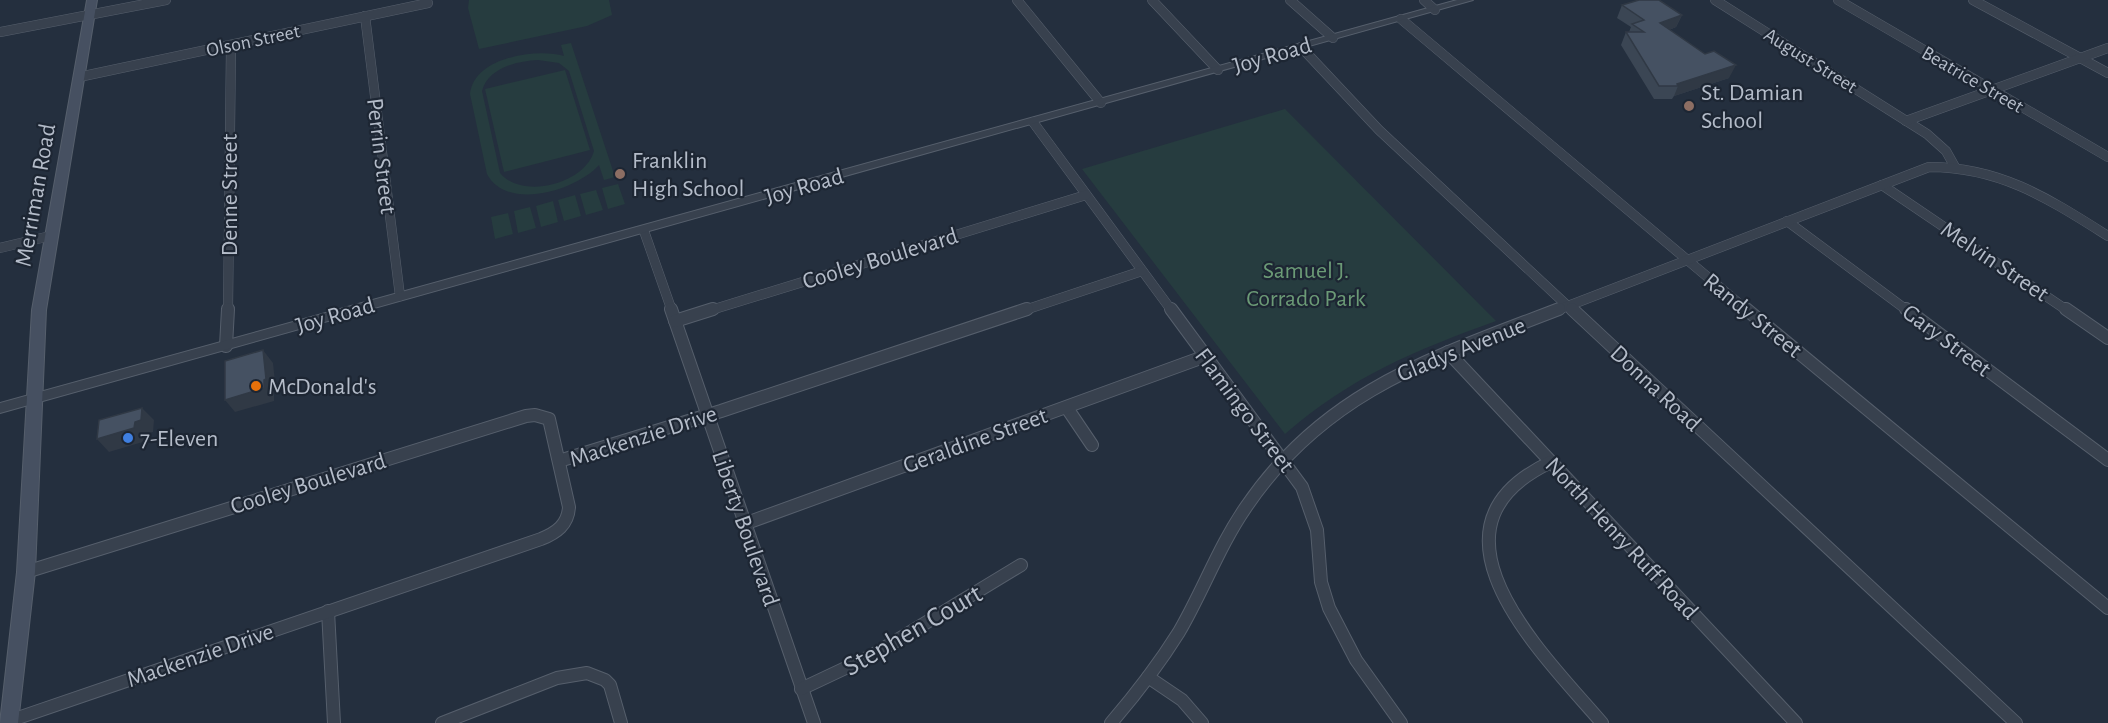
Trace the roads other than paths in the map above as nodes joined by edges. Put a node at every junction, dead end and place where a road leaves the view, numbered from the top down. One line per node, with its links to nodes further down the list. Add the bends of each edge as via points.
1 (92, 0): 13 (main road, Merriman Road)
2 (166, 0): 13 (street)
3 (1017, 0): 26 (street)
4 (1152, 0): 22 (street)
5 (1290, 0): 17 (street)
6 (1424, 0): 12 (street)
7 (1468, 0): 12 (street, Joy Road)
8 (1715, 0): 27 (street, August Street)
9 (1838, 0): 25 (street, Beatrice Street)
10 (1972, 0): 21 (street)
11 (428, 3): 14 (street, Olson Street)
12 (1436, 10): 15 (street, Joy Road)
13 (89, 15): 16 (street); 24 (main road, Merriman Road)
14 (364, 16): 18 (street, Olson Street); 40 (street, Perrin Street)
15 (1401, 19): 17 (street, Joy Road); 38 (street, Randy Street)
16 (0, 32)
17 (1333, 38): 19 (street, Joy Road)
18 (231, 45): 24 (street, Olson Street); 44 (street, Denne Street)
19 (1301, 47): 22 (street, Joy Road); 41 (street, Donna Road, via 1365,117)
20 (2108, 48): 21 (street)
21 (2080, 58): 23 (street); 25 (street)
22 (1218, 70): 26 (street, Joy Road)
23 (2108, 73)
24 (79, 77): 35 (main road, Merriman Road)
25 (1991, 89): 27 (street); 29 (street, Beatrice Street)
26 (1101, 103): 28 (street, Joy Road)
27 (1906, 120): 30 (street, via 1938,144)
28 (1033, 122): 32 (street, Flamingo Street); 34 (street, Joy Road)
29 (2108, 157)
30 (1955, 167): 31 (street, Gladys Avenue, via 1916,170); 36 (street, via 2017,183)
31 (1882, 185): 33 (street, Gladys Avenue); 43 (street, Melvin Street)
32 (1086, 195): 39 (street, Flamingo Street); 42 (street, Cooley Boulevard)
33 (1787, 221): 38 (street, Gladys Avenue); 53 (street, Gary Street)
34 (644, 231): 40 (street, Joy Road); 42 (street, Liberty Boulevard)
35 (50, 236): 37 (street); 47 (main road, Merriman Road, via 36,338)
36 (2108, 236)
37 (0, 248)
38 (1686, 261): 41 (street, Gladys Avenue); 59 (street, Randy Street)
39 (1142, 271): 46 (street, Flamingo Street); 50 (street, Mackenzie Drive)
40 (400, 296): 44 (street, Joy Road)
41 (1568, 306): 45 (street, Gladys Avenue); 73 (street, Donna Road)
42 (675, 321): 50 (street, Liberty Boulevard)
43 (2108, 338)
44 (226, 346): 47 (street, Joy Road)
45 (1448, 352): 52 (street, Gladys Avenue, via 1389,377 1356,398 1298,443); 55 (street, North Henry Ruff Road)
46 (1206, 356): 49 (street, Geraldine Street); 52 (street, Flamingo Street)
47 (36, 399): 48 (street, Joy Road); 58 (main road, Merriman Road)
48 (0, 408)
49 (1067, 408): 51 (street); 56 (street, Geraldine Street)
50 (707, 414): 54 (street, Mackenzie Drive); 56 (street, Liberty Boulevard)
51 (1092, 445)
52 (1283, 460): 61 (street, Gladys Avenue, via 1246,508); 70 (street, Flamingo Street, via 1302,487 1312,511 1323,589 1331,615)
53 (2108, 460)
54 (559, 461): 58 (street, Cooley Boulevard, via 549,419 526,416); 60 (street, Mackenzie Drive, via 569,512 562,527 553,534)
55 (1551, 462): 71 (street, via 1528,474 1503,498 1490,530 1490,563 1501,594 1517,620); 72 (street, North Henry Ruff Road)
56 (744, 524): 62 (street, Liberty Boulevard)
57 (1021, 565): 62 (street, Stephen Court, via 871,656)
58 (26, 572): 63 (main road, Merriman Road)
59 (2108, 608)
60 (328, 611): 63 (street, Mackenzie Drive); 64 (street)
61 (1149, 677): 68 (street, Gladys Avenue); 69 (street, via 1182,700)
62 (801, 689): 67 (street, Liberty Boulevard)
63 (9, 722)
64 (334, 723)
65 (442, 723): 66 (street, via 567,675 587,673 610,685)
66 (621, 723)
67 (814, 723)
68 (1111, 723)
69 (1202, 723)
70 (1401, 723)
71 (1602, 723)
72 (1796, 723)
73 (2016, 723)

